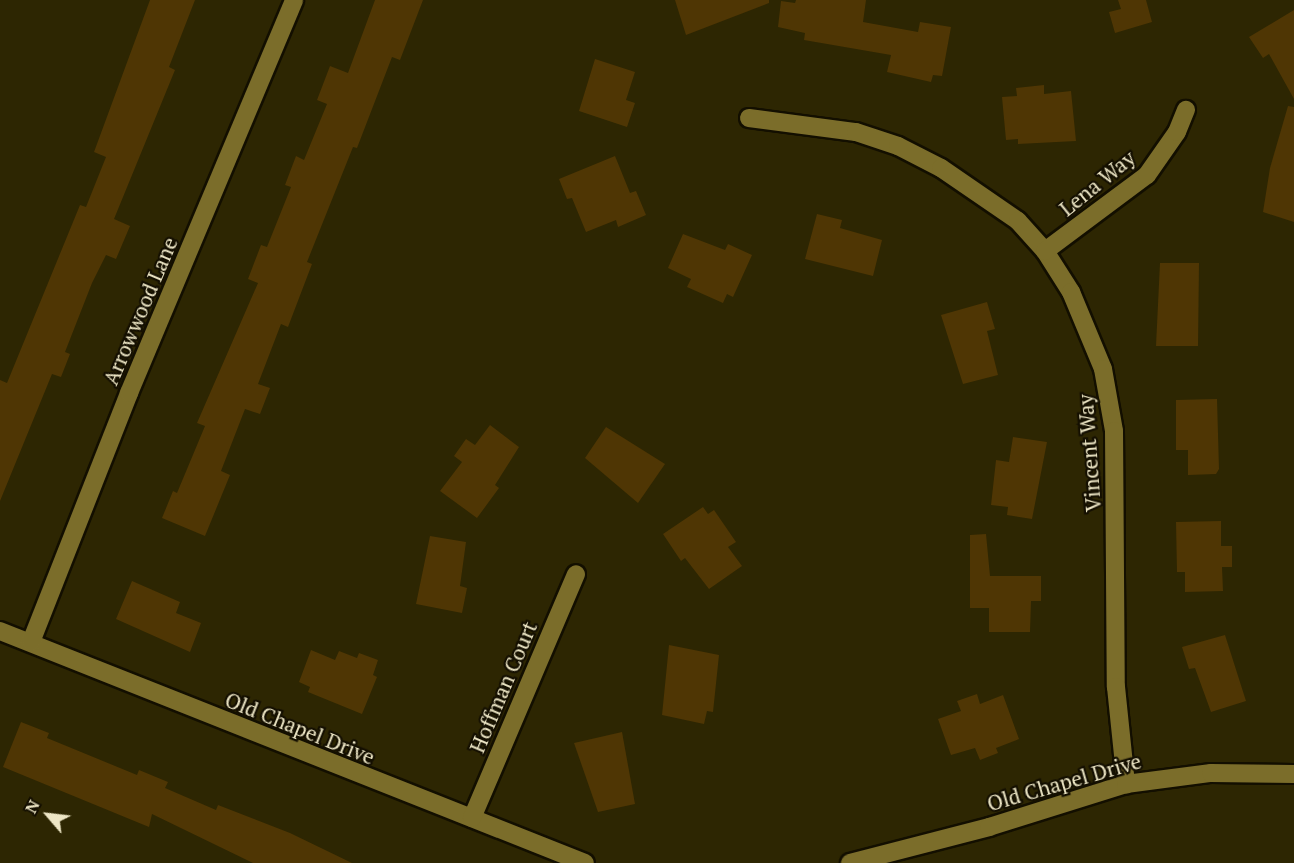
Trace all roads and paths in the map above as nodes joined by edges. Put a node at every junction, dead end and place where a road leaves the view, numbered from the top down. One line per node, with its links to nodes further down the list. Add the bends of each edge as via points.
1 (294, 0): 7 (street, Arrowwood Lane, via 129,393)
2 (1186, 110): 4 (street, Lena Way, via 1177,132 1147,175)
3 (749, 118): 4 (street, Vincent Way, via 856,132 898,146 985,196 1018,221)
4 (1046, 251): 9 (street, Vincent Way, via 1089,329 1110,393 1118,491 1116,687)
5 (576, 574): 10 (street, Hoffman Court)
6 (0, 631): 7 (street, Old Chapel Drive)
7 (31, 642): 10 (street, Old Chapel Drive, via 306,756)
8 (1294, 774): 9 (street, Old Chapel Drive, via 1211,773)
9 (1126, 784): 12 (street, Old Chapel Drive, via 989,827)
10 (472, 818): 11 (street, Old Chapel Drive)
11 (585, 863)
12 (850, 863)

